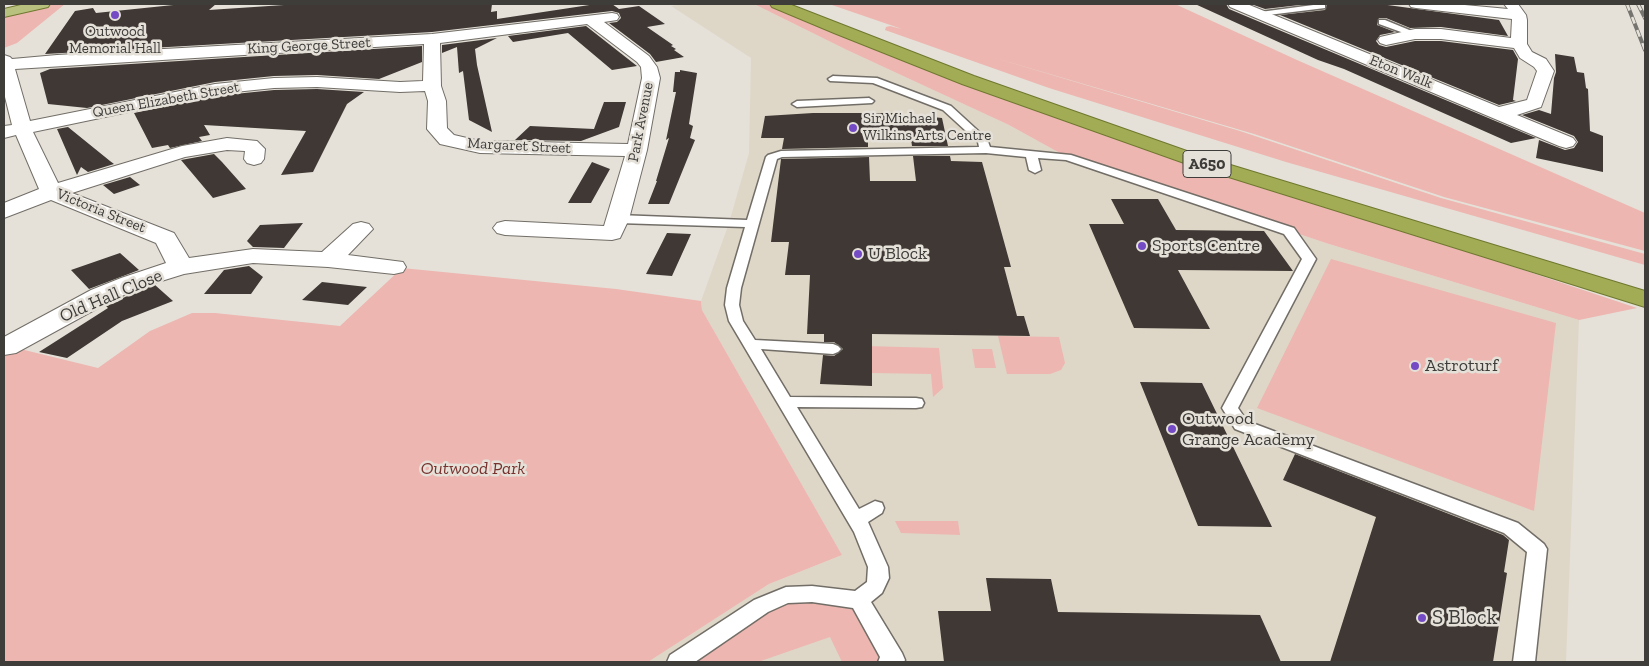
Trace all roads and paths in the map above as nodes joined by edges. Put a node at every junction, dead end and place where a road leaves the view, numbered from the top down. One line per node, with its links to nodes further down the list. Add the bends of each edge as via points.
1 (43, 4): 8 (main road)
2 (777, 4): 38 (highway, A650, via 968,80 1194,160)
3 (806, 4): 37 (highway, A650, via 976,69 1183,139)
4 (1235, 4): 9 (street, Eton Walk)
5 (1416, 4): 7 (street)
6 (1322, 6): 9 (lane)
7 (1515, 9): 16 (street)
8 (4, 13)
9 (1260, 14): 22 (street, Eton Walk)
10 (612, 17): 11 (street, King George Street)
11 (591, 20): 14 (street, King George Street); 25 (street, Park Avenue, via 649,67 651,78)
12 (1382, 22): 13 (lane)
13 (1415, 34): 15 (street); 16 (street, via 1464,36)
14 (432, 40): 17 (street, King George Street); 19 (street, Margaret Street)
15 (1386, 40)
16 (1519, 44): 22 (street, via 1526,56 1540,63 1546,71 1535,104)
17 (4, 63): 23 (street, Victoria Street)
18 (833, 79): 26 (lane, via 874,80 946,108 982,141)
19 (432, 86): 23 (street, Queen Elizabeth Street, via 317,82 215,88); 25 (street, Margaret Street, via 437,101 437,129 447,140 480,147)
20 (869, 101): 21 (lane)
21 (797, 104)
22 (1498, 112): 24 (street, Eton Walk)
23 (13, 130): 28 (street, Victoria Street)
24 (1566, 142)
25 (637, 150): 30 (street, Park Avenue)
26 (986, 150): 31 (lane, via 781,154 772,157); 49 (lane, via 1033,162 1067,157 1289,231 1309,259 1230,408 1241,425 1511,528 1537,549)
27 (254, 159): 28 (street, via 255,149 250,145 227,144 182,152)
28 (51, 192): 29 (street); 35 (street, Victoria Street, via 166,238)
29 (4, 211)
30 (618, 219): 31 (lane); 32 (street, via 612,233)
31 (753, 224): 39 (lane, via 732,305 736,321)
32 (505, 228)
33 (361, 229): 34 (street)
34 (328, 260): 35 (street, Old Hall Close, via 253,256); 36 (street, Old Hall Close)
35 (179, 267): 40 (street, Old Hall Close, via 30,323)
36 (394, 267)
37 (1645, 284)
38 (1645, 300)
39 (750, 344): 41 (lane); 42 (lane)
40 (6, 347)
41 (833, 348)
42 (785, 402): 43 (lane); 45 (lane)
43 (916, 403)
44 (875, 508): 45 (lane)
45 (857, 520): 46 (lane, via 876,560 879,578 875,587)
46 (859, 600): 47 (lane, via 812,594 786,595 760,606); 48 (lane)
47 (678, 662)
48 (892, 662)
49 (1524, 662)

